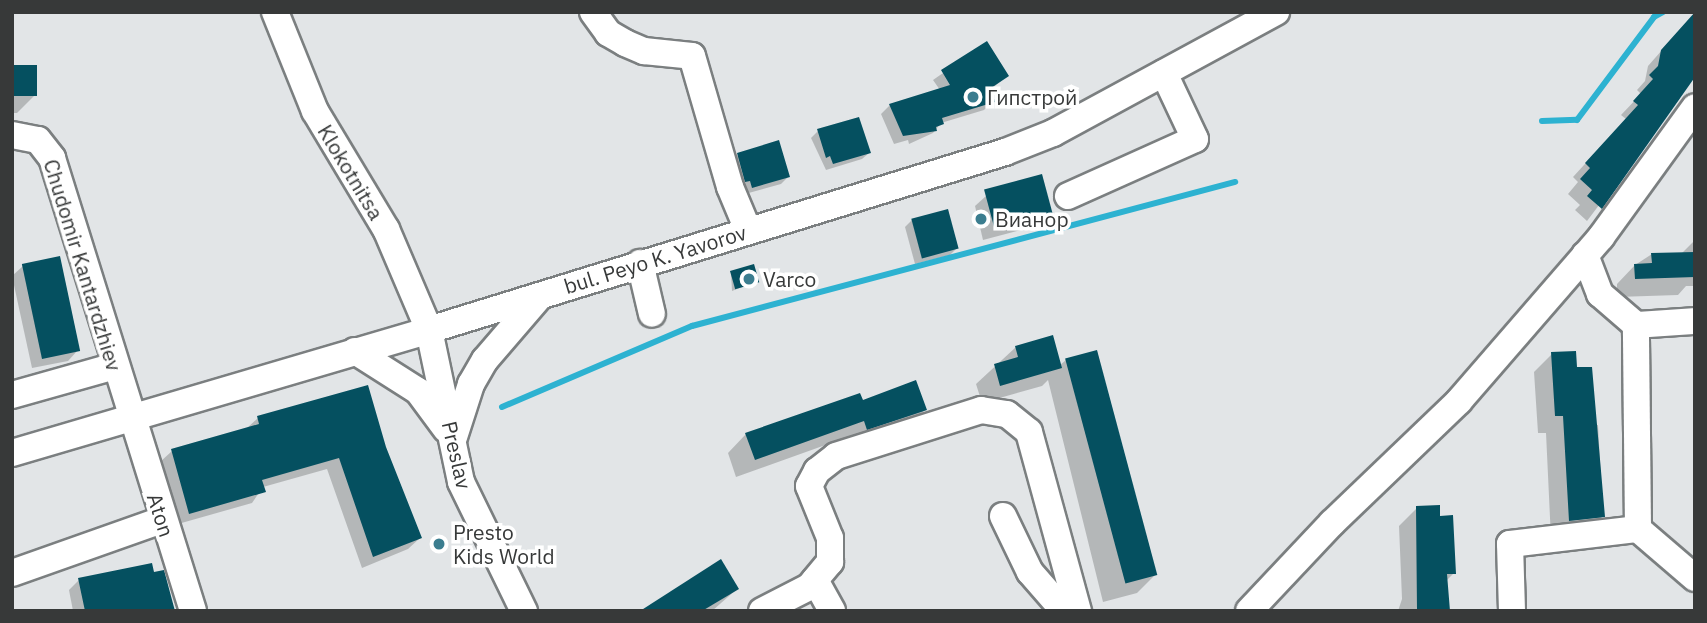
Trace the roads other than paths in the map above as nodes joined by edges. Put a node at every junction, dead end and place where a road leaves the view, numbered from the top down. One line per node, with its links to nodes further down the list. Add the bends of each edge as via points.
1 (275, 12): 15 (street, Klokotnitsa, via 315,111 386,229)
2 (593, 12): 8 (street, via 608,33 625,43 644,51 692,56 730,187)
3 (1276, 12): 4 (street, bul. Peyo K. Yavorov)
4 (1164, 73): 7 (street, via 1195,139); 8 (street, bul. Peyo K. Yavorov, via 1028,143)
5 (1695, 107): 9 (street)
6 (12, 135): 17 (street, Chudomir Kantardzhiev, via 38,140 52,158)
7 (1068, 196)
8 (748, 230): 10 (street, bul. Peyo K. Yavorov)
9 (1585, 255): 14 (street, via 1600,294); 34 (street, via 1459,401 1332,523)
10 (640, 263): 11 (street, bul. Peyo K. Yavorov); 12 (street)
11 (542, 293): 15 (street, bul. Peyo K. Yavorov); 20 (street, via 485,360 471,384)
12 (652, 314)
13 (1695, 321): 14 (street)
14 (1636, 325): 24 (street)
15 (429, 330): 16 (street, bul. Peyo K. Yavorov); 20 (street, Preslav)
16 (355, 351): 19 (street, bul. Peyo K. Yavorov); 20 (street, via 418,391)
17 (115, 366): 18 (street); 19 (street, Chudomir Kantardzhiev)
18 (12, 395)
19 (131, 418): 21 (street, bul. Peyo K. Yavorov); 23 (street, Aton)
20 (453, 439): 29 (street, Preslav, via 461,482)
21 (12, 453)
22 (1003, 516): 32 (street, via 1030,572)
23 (162, 520): 25 (street); 28 (street, Aton)
24 (1638, 529): 26 (street); 35 (street, via 1510,544)
25 (12, 573)
26 (1695, 578)
27 (815, 580): 30 (street); 31 (street); 33 (street, via 831,562 830,538 809,486 817,471 836,456 981,410 1007,414 1029,432)
28 (193, 611)
29 (524, 611)
30 (762, 611)
31 (832, 611)
32 (1064, 611)
33 (1078, 611)
34 (1249, 611)
35 (1513, 611)

